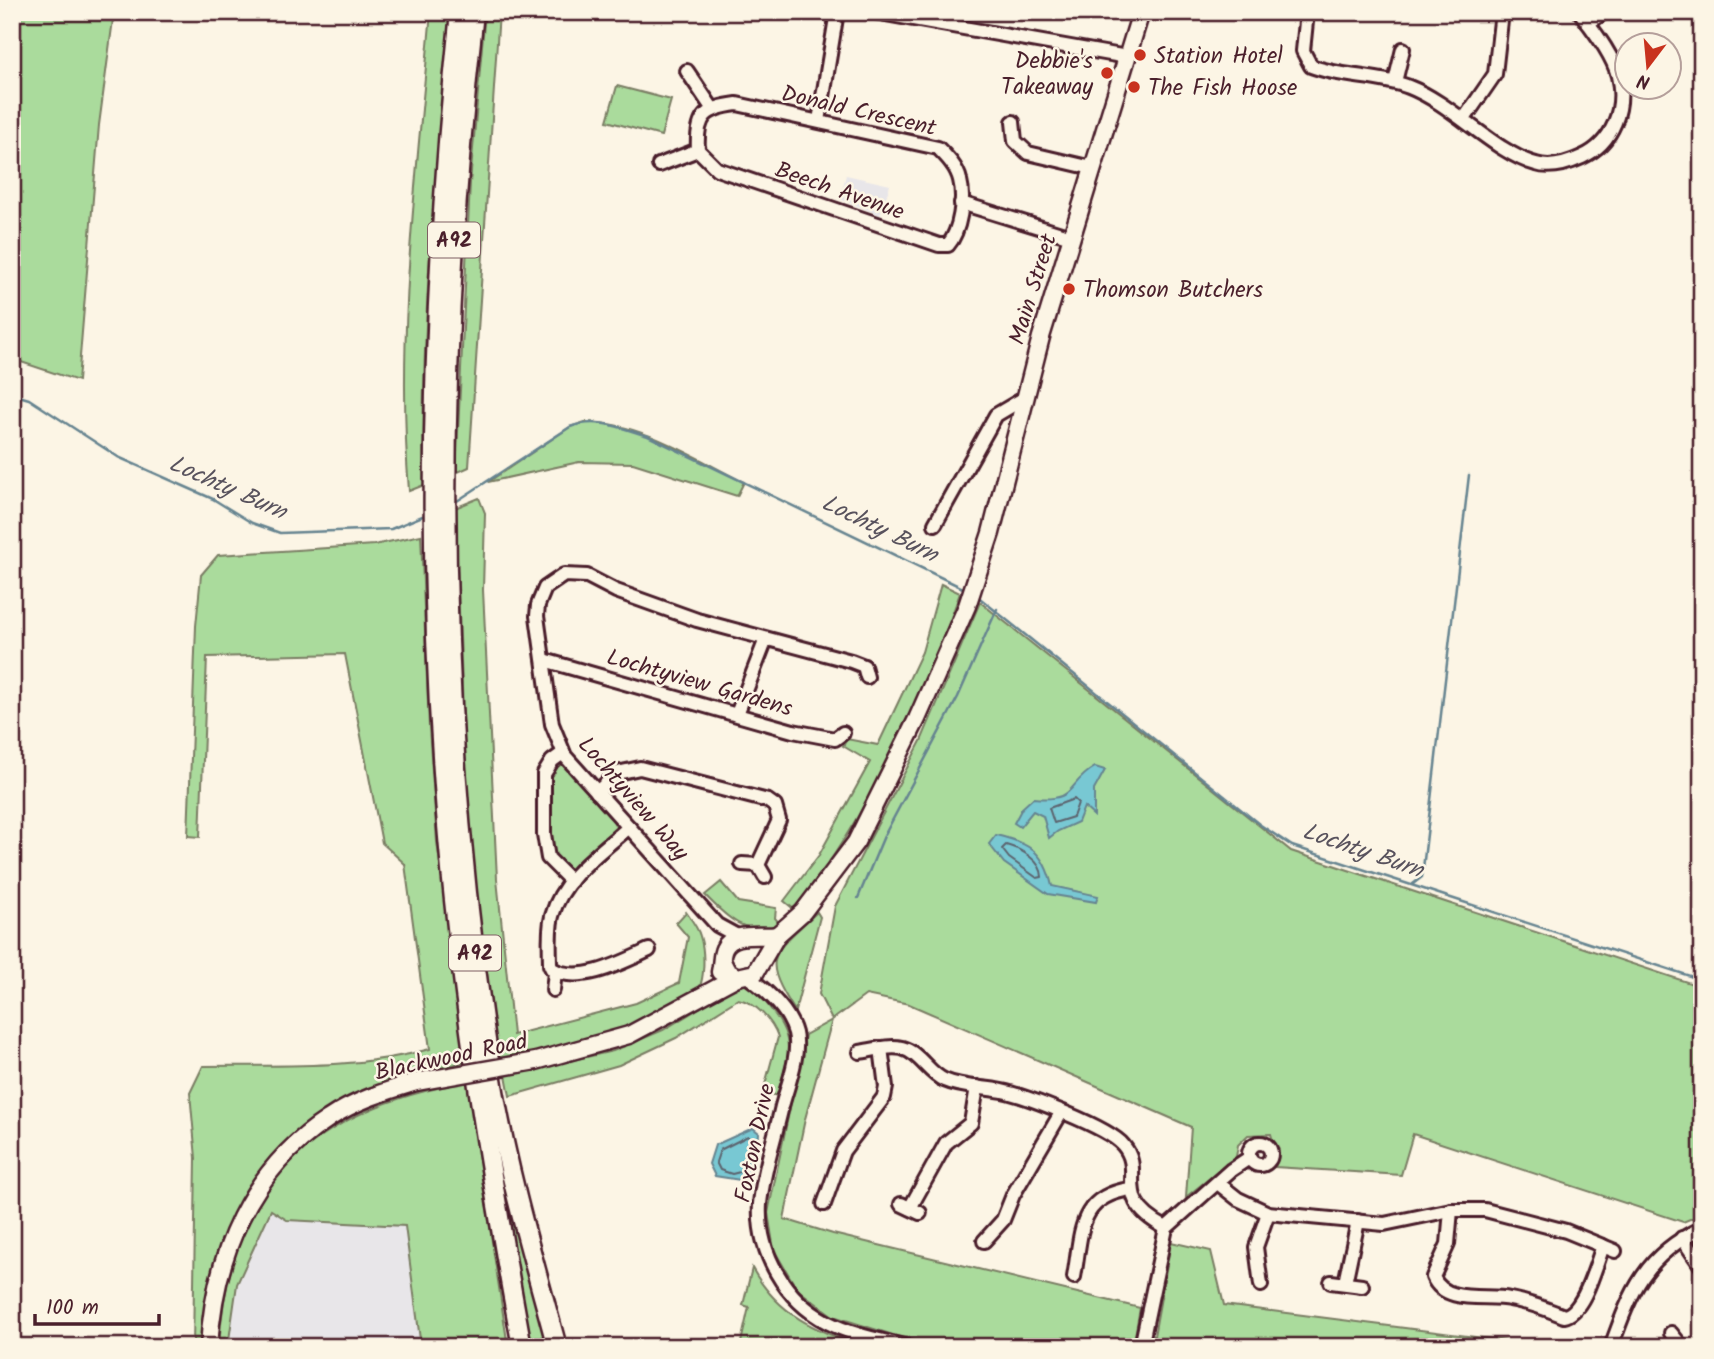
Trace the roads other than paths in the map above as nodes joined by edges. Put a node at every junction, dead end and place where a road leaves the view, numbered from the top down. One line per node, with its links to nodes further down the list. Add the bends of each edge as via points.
1 (460, 12): 25 (highway, A92, via 441,222)
2 (474, 12): 25 (highway, A92)
3 (837, 12): 17 (street)
4 (874, 12): 10 (street)
5 (1141, 12): 12 (main road, Main Street)
6 (1307, 12): 14 (street, via 1303,51 1311,66)
7 (1502, 12): 16 (street, via 1495,74)
8 (1604, 12): 9 (street)
9 (1584, 18): 16 (street, via 1618,75 1620,95 1612,131 1590,153 1555,165 1537,165)
10 (951, 19): 12 (street)
11 (1403, 49): 14 (street)
12 (1127, 57): 21 (main road, Main Street)
13 (687, 71): 15 (street)
14 (1395, 82): 16 (street, via 1434,98)
15 (712, 108): 17 (street, Donald Crescent, via 737,104); 19 (street, via 703,116)
16 (1464, 120)
17 (819, 121): 22 (street, Donald Crescent, via 939,148 960,180)
18 (1013, 122): 21 (street, via 1015,141 1028,153)
19 (698, 150): 20 (street); 22 (street, Beech Avenue, via 718,169 939,245 948,245 954,238)
20 (659, 165)
21 (1092, 168): 23 (main road, Main Street)
22 (961, 204): 23 (street)
23 (1071, 237): 24 (main road, Main Street)
24 (1023, 399): 26 (street, via 996,415); 41 (main road, Main Street, via 975,582 927,698 856,842 803,912)
25 (440, 468): 27 (highway, A92)
26 (935, 524)
27 (440, 551): 75 (highway, A92, via 444,788 460,944 477,1085); 76 (highway, A92, via 462,826 486,1033 510,1166)
28 (766, 639): 29 (street, Lochtyview Way, via 641,600 575,573 553,581 538,605); 30 (street, Lochtyview Way); 31 (street)
29 (544, 660): 31 (street, Lochtyview Gardens); 33 (street, Lochtyview Way, via 552,724)
30 (868, 668)
31 (737, 713): 32 (street, Lochtyview Gardens)
32 (838, 741)
33 (563, 753): 34 (street, Lochtyview Way); 39 (street, via 544,774 544,834 548,858)
34 (597, 792): 35 (street, Lochtyview Way); 37 (street, via 617,773 640,768 764,799 775,806 779,820)
35 (629, 827): 39 (street); 40 (street, Lochtyview Way)
36 (742, 864): 37 (street)
37 (758, 864): 38 (street)
38 (765, 877)
39 (571, 881): 46 (street, via 552,916 550,965)
40 (717, 925): 42 (street, Lochtyview Way); 44 (street, Lochtyview Way)
41 (777, 934): 42 (main road); 45 (main road, Main Street)
42 (743, 937): 44 (main road, via 730,941); 45 (main road, via 760,947)
43 (649, 950): 46 (street, via 632,951 599,971)
44 (723, 955): 45 (main road, via 727,971); 47 (main road)
45 (752, 969): 47 (main road, Blackwood Road); 77 (street, Foxton Drive, via 793,1027 796,1044 760,1203 767,1253 784,1284 811,1312 840,1328)
46 (555, 972): 48 (street)
47 (715, 987): 74 (main road, Blackwood Road, bridge, via 629,1035 536,1061 416,1082 370,1097 303,1136 250,1197 232,1237 216,1293)
48 (553, 990)
49 (881, 1048): 50 (street); 51 (street, via 911,1051 939,1078); 56 (street, via 884,1097 850,1139)
50 (860, 1052)
51 (977, 1087): 52 (street, via 1019,1095); 57 (street, via 971,1123 946,1143)
52 (1061, 1113): 55 (street, via 1124,1146 1129,1156); 63 (street)
53 (1250, 1158): 54 (street)
54 (1219, 1184): 59 (street); 61 (street)
55 (1130, 1189): 61 (street, via 1140,1210); 68 (street, via 1102,1196 1089,1209)
56 (824, 1204)
57 (910, 1208)
58 (1451, 1210): 58 (street, via 1499,1212 1609,1248 1571,1315 1508,1298 1449,1293 1433,1278 1448,1244); 60 (street, via 1397,1223)
59 (1268, 1213): 60 (street); 71 (street, via 1255,1256)
60 (1359, 1222): 70 (street)
61 (1166, 1228): 78 (street)
62 (1702, 1228): 65 (street)
63 (996, 1229): 64 (street); 66 (street)
64 (1006, 1238)
65 (1682, 1238): 67 (street); 79 (street, via 1643,1274)
66 (984, 1241)
67 (1702, 1267)
68 (1074, 1277)
69 (1331, 1282): 70 (street)
70 (1345, 1283): 72 (street)
71 (1261, 1285)
72 (1362, 1286)
73 (1671, 1333): 80 (street)
74 (209, 1347)
75 (522, 1347)
76 (557, 1347)
77 (908, 1347)
78 (1141, 1347)
79 (1612, 1347)
80 (1682, 1347)

